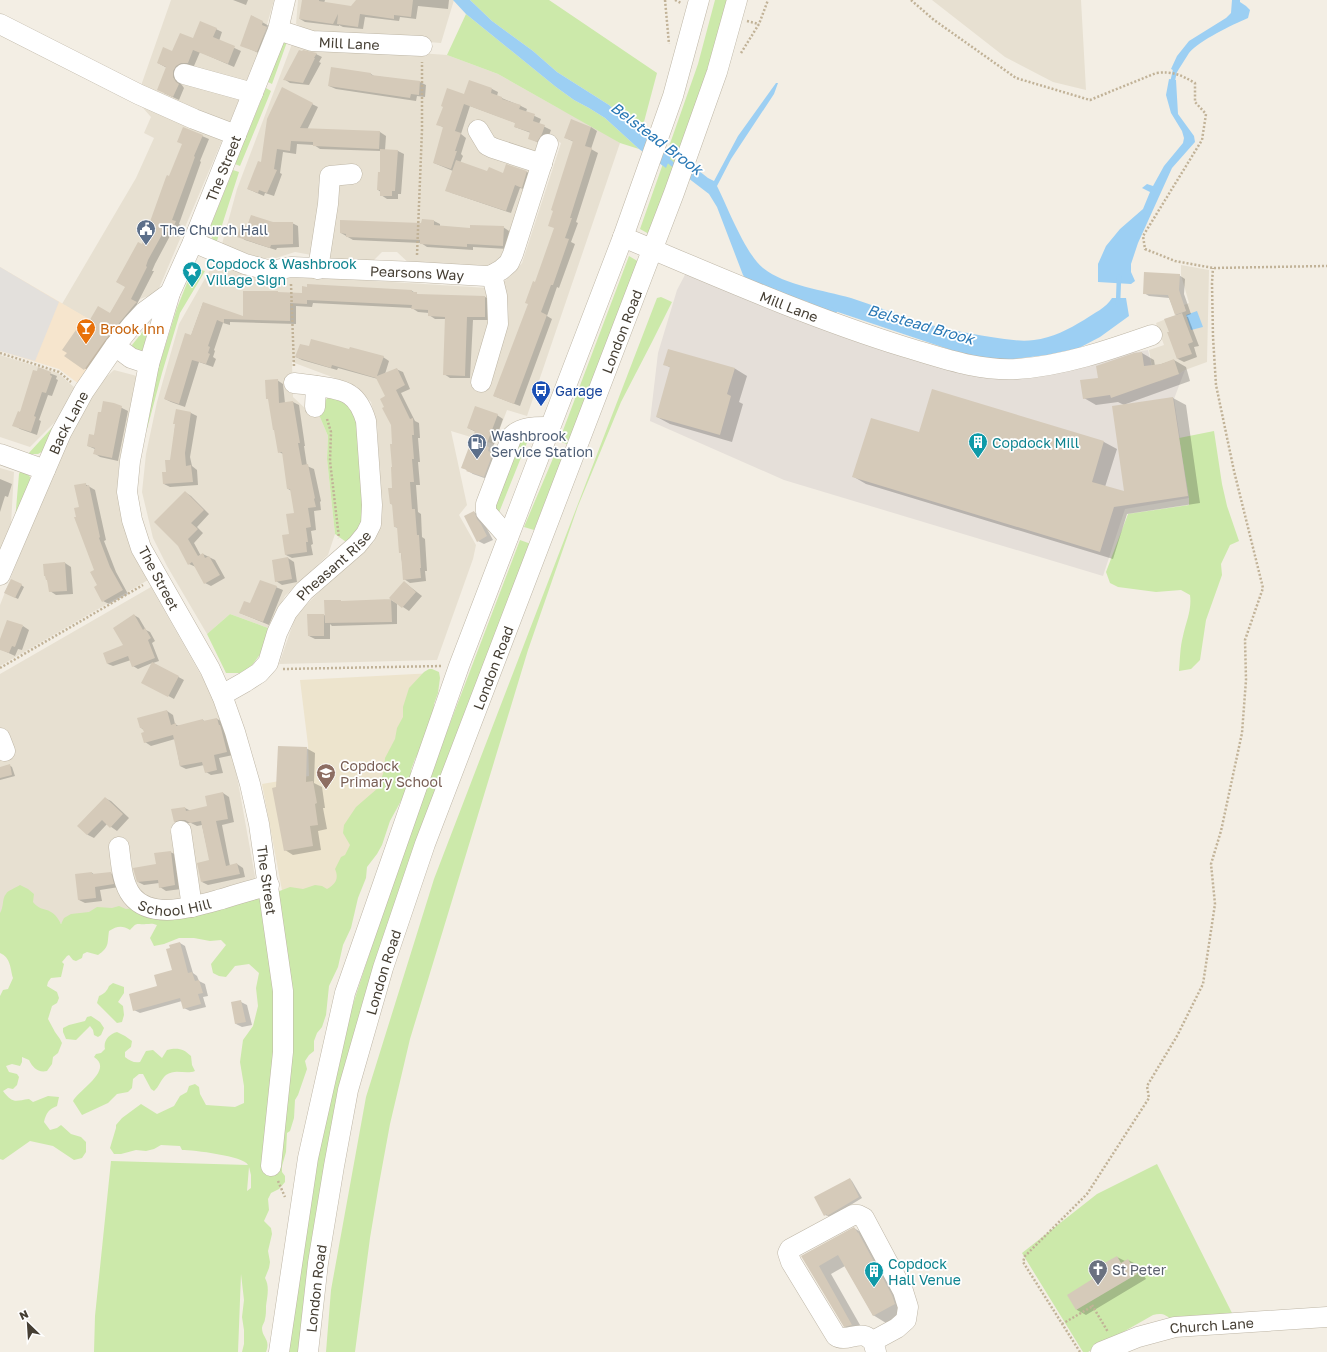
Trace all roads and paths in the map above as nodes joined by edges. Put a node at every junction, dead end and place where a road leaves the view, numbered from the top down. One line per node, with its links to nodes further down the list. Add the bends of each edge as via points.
1 (285, 0): 7 (street, The Street)
2 (675, 0): 5 (path)
3 (737, 0): 18 (street, London Road, via 717,72)
4 (911, 0): 22 (path, via 934,20 1016,78 1090,100 1156,73 1168,71 1195,83 1195,102 1206,114 1202,140 1142,236 1145,249 1174,261)
5 (691, 2): 16 (street, London Road, via 673,96)
6 (0, 24): 12 (street, via 144,97)
7 (278, 30): 8 (street, Mill Lane, via 312,41); 10 (street, The Street)
8 (422, 46): 23 (path, via 422,130)
9 (184, 74): 10 (street, via 210,73)
10 (253, 93): 12 (street, The Street)
11 (478, 130): 14 (street, via 490,154)
12 (236, 135): 17 (street, The Street)
13 (548, 144): 14 (street)
14 (542, 164): 24 (street, via 513,254 506,266)
15 (352, 174): 21 (street, via 330,176)
16 (622, 237): 18 (street, Mill Lane); 34 (street, London Road)
17 (193, 242): 20 (street, Pearsons Way, via 245,264 270,270); 25 (street, The Street)
18 (653, 250): 26 (street, Mill Lane, via 860,333 976,367 1032,368 1095,354); 55 (street, London Road, via 425,844 383,968 348,1090 318,1263)
19 (1327, 266): 22 (path)
20 (291, 267): 21 (street, Pearsons Way); 31 (path)
21 (318, 268): 23 (street, Pearsons Way, via 390,264)
22 (1213, 268): 51 (path, via 1216,385 1263,588 1245,640 1246,680 1242,733 1221,831 1211,864 1215,904 1203,984 1148,1086 1149,1098 1104,1169 1087,1194 1025,1256 1023,1262)
23 (416, 272): 24 (street, Pearsons Way)
24 (492, 275): 30 (street, via 497,296 498,324)
25 (170, 293): 27 (street, Back Lane, via 144,312); 29 (street, The Street)
26 (1152, 335)
27 (115, 346): 29 (street, via 131,358); 32 (street, Back Lane)
28 (0, 353): 32 (path, via 59,372)
29 (149, 364): 40 (street, The Street, via 130,461 127,492 136,534)
30 (481, 382)
31 (294, 383): 33 (street, Pheasant Rise)
32 (84, 391): 36 (street, Back Lane, via 68,418)
33 (316, 397): 38 (path, via 331,432 330,461 338,538); 38 (street, Pheasant Rise, via 339,390 349,394 357,401 366,422 371,524 366,534)
34 (550, 427): 37 (street, London Road); 37 (street, via 527,428 512,436 488,497 486,512)
35 (0, 454): 36 (street)
36 (45, 470): 39 (street, Back Lane)
37 (508, 538): 42 (street, London Road)
38 (349, 551): 41 (street, Pheasant Rise, via 304,591 288,612 277,633)
39 (0, 575)
40 (157, 577): 43 (path); 44 (street, The Street)
41 (268, 663): 42 (path, via 278,669); 44 (street, via 245,682)
42 (460, 666): 54 (street, London Road, via 345,993 308,1158)
43 (0, 668)
44 (222, 695): 47 (street, The Street, via 250,784)
45 (182, 831): 48 (street)
46 (119, 847): 48 (street, School Hill, via 125,881 136,901 162,910)
47 (269, 885): 48 (street, School Hill); 49 (street, The Street, via 283,991 283,1052)
48 (192, 907)
49 (271, 1166)
50 (1327, 1317): 53 (street, Church Lane, via 1175,1327)
51 (1062, 1324): 53 (path, via 1093,1306); 56 (path)
52 (874, 1347): 52 (street, via 865,1336 836,1336 788,1253 790,1249 853,1215 864,1218 903,1291 908,1307 906,1320)
53 (1109, 1348)
54 (280, 1352)
55 (308, 1352)
56 (1080, 1352)

